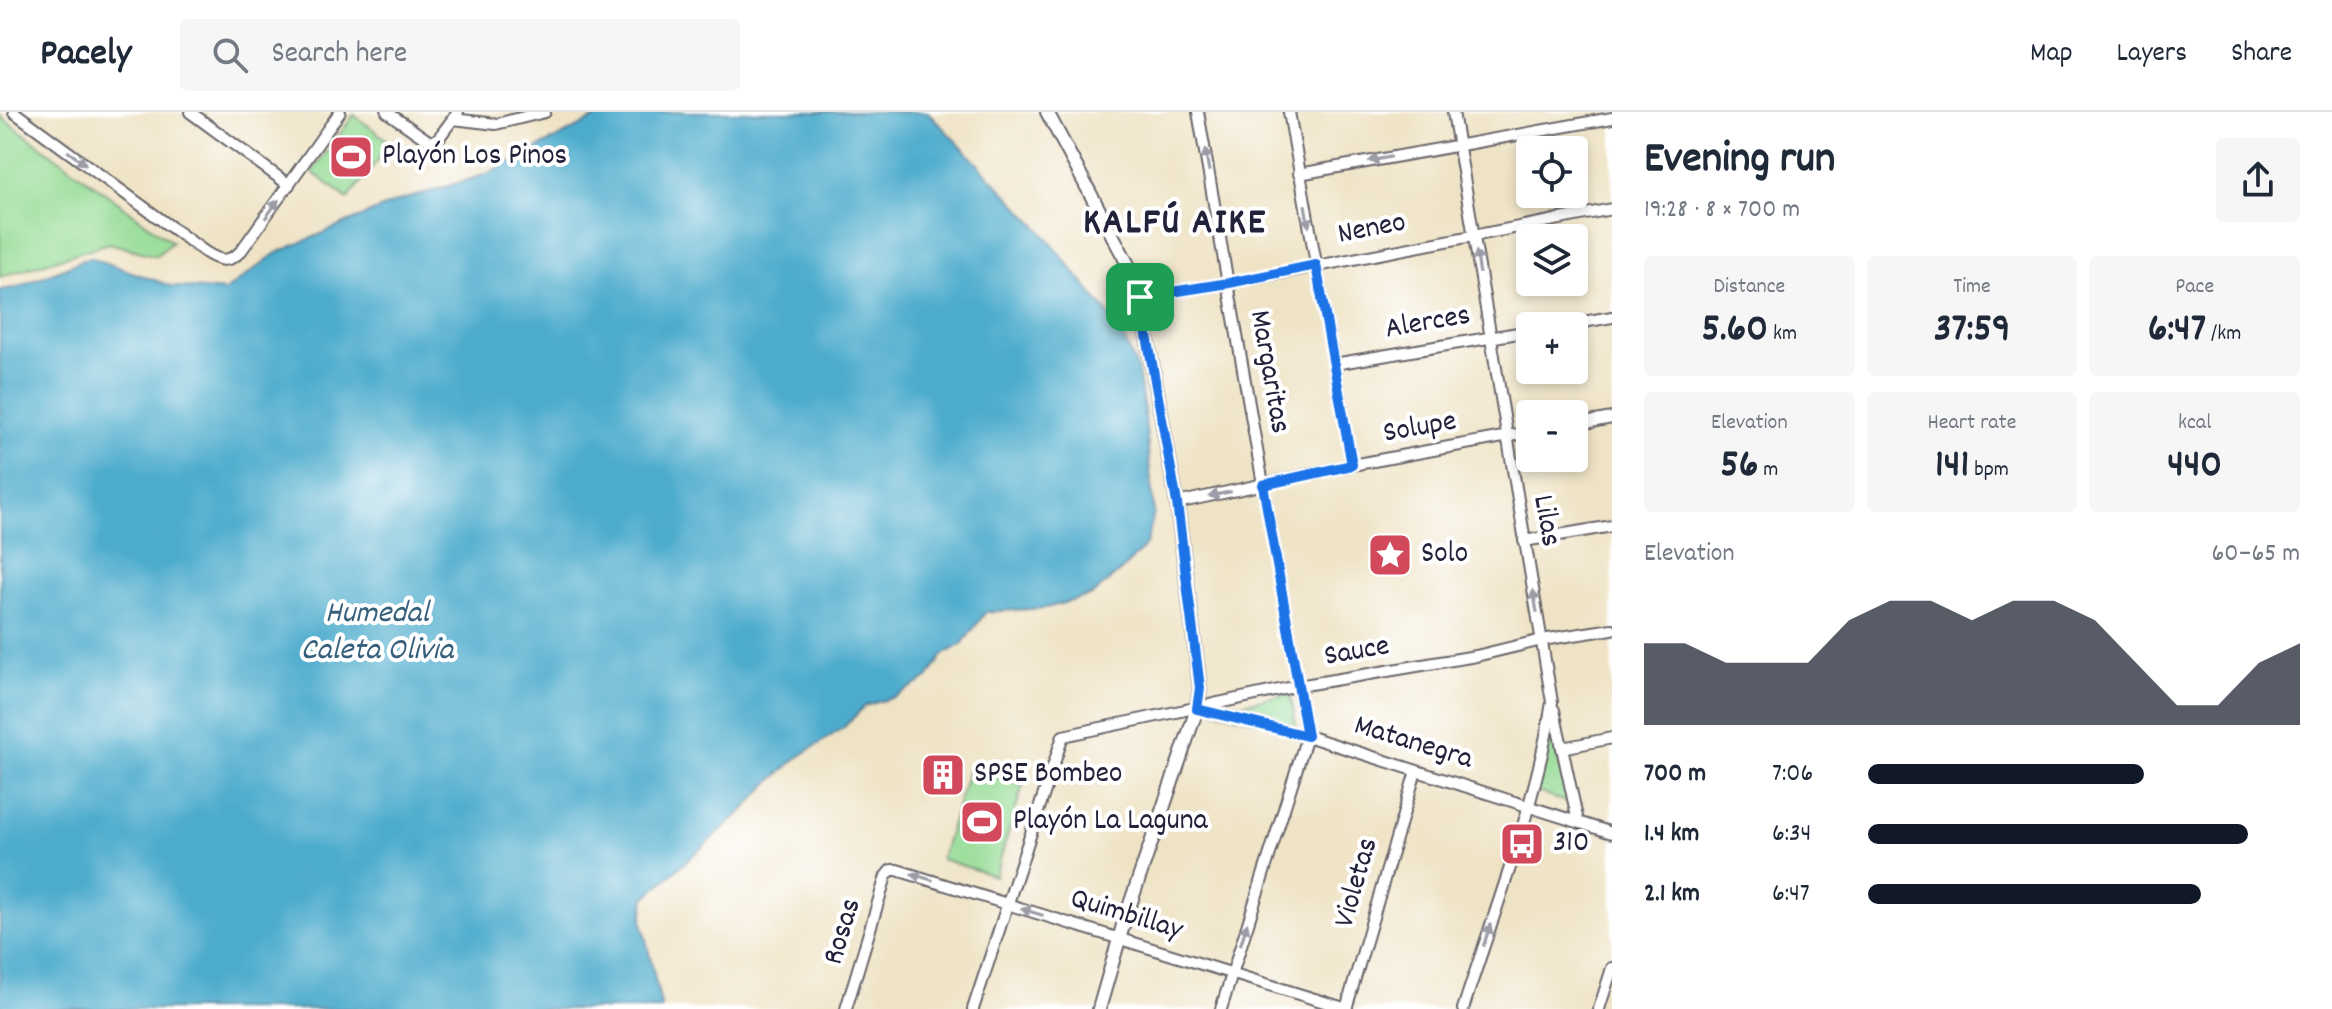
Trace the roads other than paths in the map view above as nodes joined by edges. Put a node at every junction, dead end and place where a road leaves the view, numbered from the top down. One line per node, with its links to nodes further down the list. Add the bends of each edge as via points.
1 (14, 112): 14 (street, one-way to 14, via 219,261 238,254)
2 (190, 112): 14 (street)
3 (340, 112): 14 (street)
4 (387, 112): 10 (street, via 430,142)
5 (545, 112): 10 (street, via 496,124)
6 (1047, 112): 19 (street, via 1133,274)
7 (1198, 112): 18 (street, Margaritas, one-way to 7)
8 (1289, 112): 13 (street)
9 (1453, 112): 12 (street, Lilas)
10 (456, 116)
11 (1612, 118): 12 (street)
12 (1457, 144): 13 (street, one-way to 13); 16 (street, Lilas)
13 (1299, 174): 17 (street, one-way to 17)
14 (289, 185)
15 (1612, 209): 16 (street, Neneo)
16 (1474, 235): 17 (street, Neneo); 23 (street, Lilas, one-way to 16)
17 (1316, 265): 18 (street, Neneo); 24 (street)
18 (1229, 283): 19 (street, Neneo); 30 (street, Margaritas)
19 (1140, 297): 31 (street)
20 (1612, 317): 21 (street)
21 (1588, 321)
22 (1516, 334): 23 (street, Alerces)
23 (1491, 338): 24 (street, Alerces); 28 (street, Lilas)
24 (1334, 364): 29 (street)
25 (1612, 418): 26 (street)
26 (1588, 422)
27 (1516, 435): 28 (street, Solupe)
28 (1506, 437): 29 (street, Solupe); 33 (street, Lilas)
29 (1352, 465): 30 (street, Solupe)
30 (1263, 485): 31 (street, Solupe, one-way to 31); 36 (street, Margaritas)
31 (1177, 503): 38 (street, via 1200,688)
32 (1612, 526): 33 (street)
33 (1524, 541): 35 (street, Lilas, one-way to 33)
34 (1612, 629): 35 (street, Sauce)
35 (1542, 640): 36 (street, Sauce); 37 (street, Lilas)
36 (1298, 686): 38 (street, Sauce); 39 (street, Margaritas)
37 (1552, 702): 41 (street, Lilas); 43 (street, Lilas)
38 (1197, 709): 39 (street, Matanegra); 47 (street, Sauce, via 1063,736); 48 (street)
39 (1307, 736): 42 (street, Matanegra); 50 (street, Margaritas, one-way to 39)
40 (1612, 738): 41 (street)
41 (1562, 748): 44 (street, Lilas)
42 (1416, 771): 43 (street, Matanegra); 55 (street, Violetas)
43 (1528, 805): 44 (street, Matanegra); 56 (street, Lilas, one-way to 43)
44 (1578, 822): 45 (street, Matanegra)
45 (1612, 833)
46 (891, 870): 47 (street, Quimbillay, one-way to 46); 51 (street, Rosas)
47 (1007, 904): 48 (street, Quimbillay, one-way to 47); 52 (street)
48 (1119, 939): 50 (street, Quimbillay); 53 (street)
49 (1612, 968): 57 (street)
50 (1231, 974): 54 (street, Margaritas); 55 (street, Quimbillay)
51 (846, 1009)
52 (973, 1009)
53 (1099, 1009)
54 (1221, 1009)
55 (1347, 1009)
56 (1463, 1009)
57 (1599, 1009)

